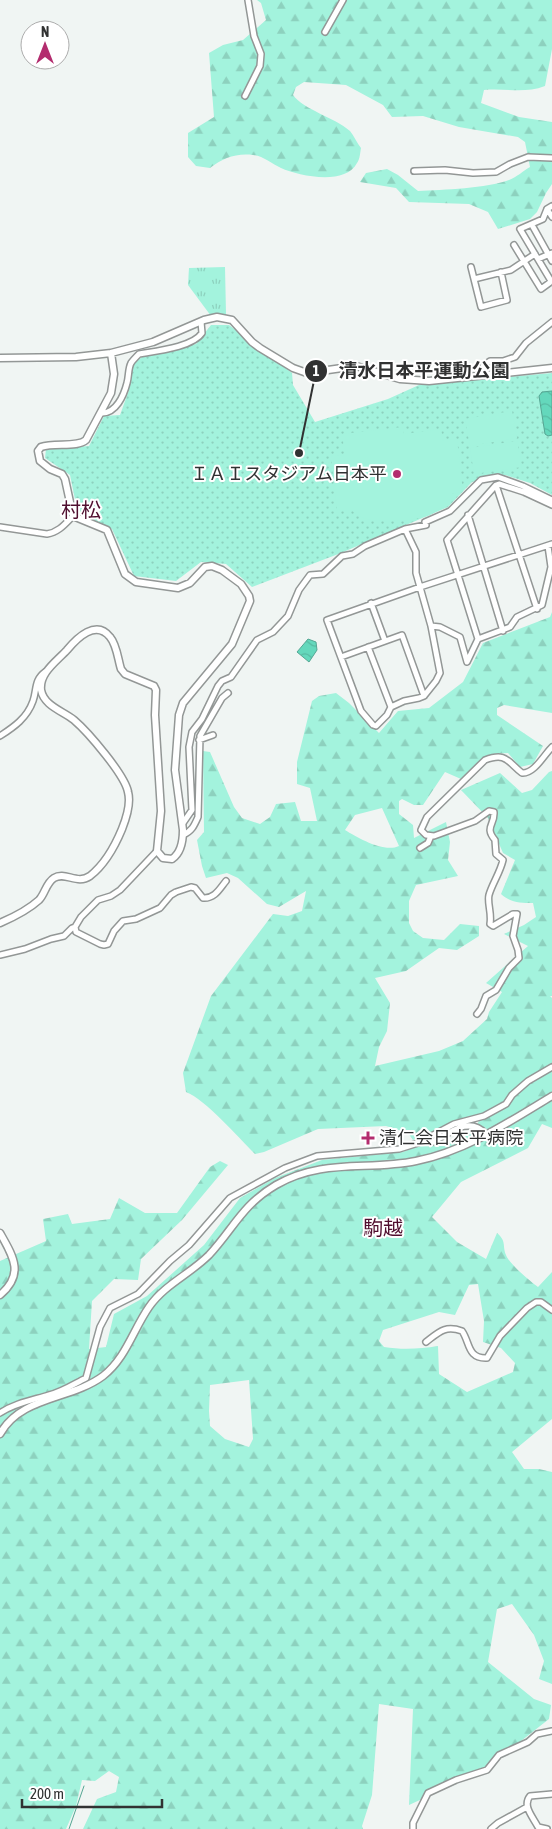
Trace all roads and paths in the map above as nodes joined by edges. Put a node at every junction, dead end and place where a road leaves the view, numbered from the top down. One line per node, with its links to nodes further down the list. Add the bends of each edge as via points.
1 (248, 0): 4 (street, via 254,36 261,54 260,66)
2 (343, 0): 3 (street)
3 (325, 32)
4 (245, 96)
5 (552, 158): 6 (street, via 528,157 496,172)
6 (414, 171)
7 (550, 208): 8 (street); 9 (street, via 543,219)
8 (552, 217)
9 (532, 225): 11 (street); 12 (street, via 520,229)
10 (514, 245): 13 (street)
11 (550, 254): 12 (street); 14 (street)
12 (537, 257): 13 (street); 18 (street)
13 (524, 261): 16 (street, via 511,270); 18 (street, via 541,289)
14 (552, 261)
15 (471, 267): 17 (street)
16 (500, 272): 17 (street); 17 (street, via 507,300 481,307)
17 (474, 279)
18 (552, 281)
19 (201, 322): 21 (street, via 153,342); 24 (street, via 217,317 232,320 260,348 293,368 307,372 356,366 410,380 429,381); 25 (street, via 202,333 189,343 139,354 130,367 125,388 115,408)
20 (552, 322): 24 (street, via 514,357 490,361 483,366)
21 (111, 354): 22 (street); 25 (street, via 111,394)
22 (0, 358)
23 (552, 368): 24 (street)
24 (484, 375)
25 (101, 413): 30 (street, via 83,443 46,445 38,451 40,461 66,479)
26 (496, 485): 28 (street, via 524,492); 29 (street); 34 (street)
27 (552, 500): 32 (street, via 498,477 481,480 450,511 426,522 426,525)
28 (552, 505)
29 (468, 515): 35 (street); 36 (street, via 447,540)
30 (73, 516): 31 (street, via 58,531 46,534); 54 (street, via 107,530 125,574 136,582 178,588 190,583 205,567 212,566 240,584 249,596 250,601 232,644 183,703 179,715 175,770)
31 (0, 527)
32 (405, 529): 37 (street, via 416,552); 54 (street, via 342,556 323,574 310,575 279,627 257,640 231,677 218,686 190,737 192,810)
33 (550, 545): 34 (street); 39 (street, via 551,567 542,605)
34 (519, 556): 35 (street); 39 (street)
35 (483, 567): 36 (street); 41 (street)
36 (457, 575): 37 (street); 42 (street)
37 (420, 587): 38 (street); 40 (street)
38 (371, 603): 43 (street); 45 (street, via 327,620)
39 (536, 609): 41 (street, via 517,617)
40 (431, 626): 42 (street, via 460,637 467,662); 48 (street, via 440,673)
41 (503, 631): 42 (street)
42 (478, 639)
43 (385, 641): 44 (street); 48 (street, via 402,635)
44 (368, 647): 45 (street); 49 (street)
45 (341, 657): 49 (street, via 361,711 373,725 380,724)
46 (49, 669): 51 (street, via 37,681 32,702 20,722); 58 (street, via 84,632 95,630 110,637 125,674 154,686 160,811); 60 (street, via 44,676 42,693 50,704 82,728 124,781 129,794 125,818 111,851 90,875 78,880 66,876 54,878 40,899)
47 (228, 693): 52 (street)
48 (424, 696): 49 (street, via 404,700)
49 (391, 707)
50 (213, 735): 52 (street)
51 (0, 736)
52 (199, 740): 55 (street, via 198,817 190,832)
53 (552, 747): 56 (street, via 526,774 503,757 485,760 427,817 421,830)
54 (182, 824): 55 (street)
55 (183, 835): 58 (street, via 176,857 163,858)
56 (431, 836): 57 (street, via 428,843); 63 (street, via 452,831 494,812 490,835 495,840 496,854 503,860 488,898 492,914 490,924 493,926 517,914 513,936 519,958 496,990 486,996)
57 (420, 848)
58 (157, 851): 61 (street, via 120,890 98,900)
59 (226, 880): 61 (street, via 210,898 203,898 192,887 170,895 160,908 123,921 108,944 79,934)
60 (0, 923)
61 (75, 927): 62 (street, via 64,936)
62 (0, 955)
63 (477, 1014)
64 (552, 1067): 67 (street, via 528,1081 497,1110 454,1124)
65 (552, 1096): 66 (street)
66 (486, 1134): 67 (street, via 467,1125 433,1142); 73 (street, via 458,1149 415,1162 316,1169 266,1191 235,1221 209,1255 157,1296 120,1357 103,1375 79,1390 21,1411)
67 (426, 1138): 72 (street, via 390,1151 317,1156 285,1168 230,1198 190,1245 138,1294 110,1308 100,1326 86,1378)
68 (0, 1233): 69 (street, via 14,1261 15,1272)
69 (0, 1295)
70 (552, 1310): 71 (street, via 541,1302 527,1308 500,1336 487,1358 471,1352 462,1331 453,1328 441,1331)
71 (426, 1342)
72 (0, 1413)
73 (0, 1434)
74 (552, 1731): 77 (street, via 537,1734 528,1742 499,1755 487,1770 428,1794)
75 (552, 1794): 76 (street, via 530,1796)
76 (527, 1807): 78 (street); 79 (street, via 538,1827)
77 (413, 1829)
78 (491, 1829)
79 (546, 1829)

